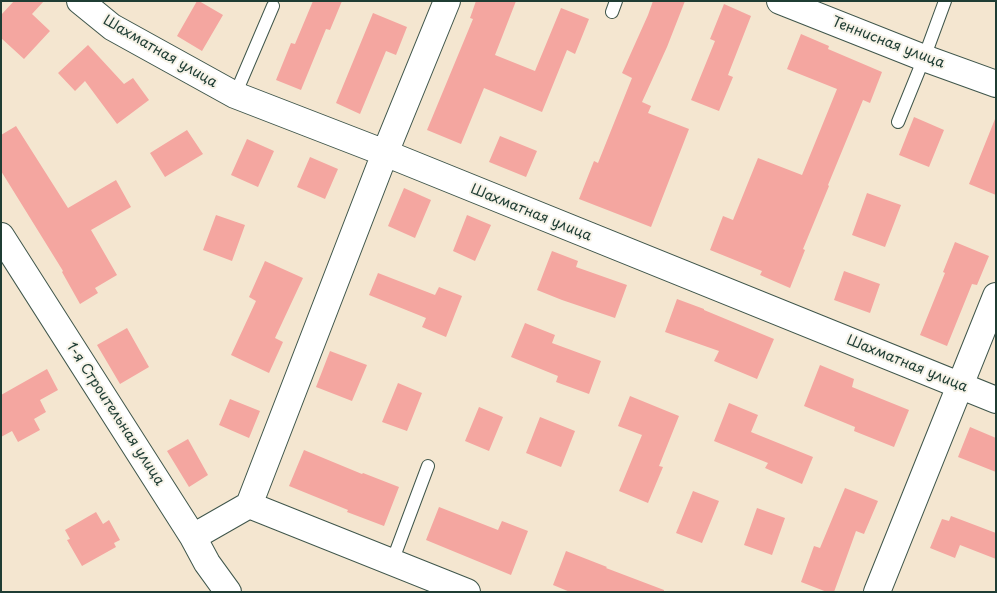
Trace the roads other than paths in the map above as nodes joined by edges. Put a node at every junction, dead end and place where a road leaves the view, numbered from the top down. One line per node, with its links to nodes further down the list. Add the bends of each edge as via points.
1 (80, 1): 8 (street, Шахматная улица, via 112,27)
2 (447, 1): 10 (street)
3 (780, 1): 6 (street, Теннисная улица)
4 (945, 1): 6 (lane)
5 (273, 6): 8 (lane)
6 (924, 58): 7 (street, Теннисная улица); 9 (lane)
7 (996, 84)
8 (235, 95): 10 (street, Шахматная улица)
9 (898, 122)
10 (385, 153): 13 (street, Шахматная улица); 16 (street)
11 (1, 236): 17 (street, 1-я Строительная улица)
12 (996, 296): 13 (street)
13 (959, 385): 14 (street, Шахматная улица); 21 (street)
14 (996, 400)
15 (428, 466): 18 (lane)
16 (249, 505): 17 (street); 18 (street)
17 (192, 537): 19 (street, 1-я Строительная улица)
18 (392, 562): 20 (street)
19 (228, 592)
20 (467, 592)
21 (877, 592)

